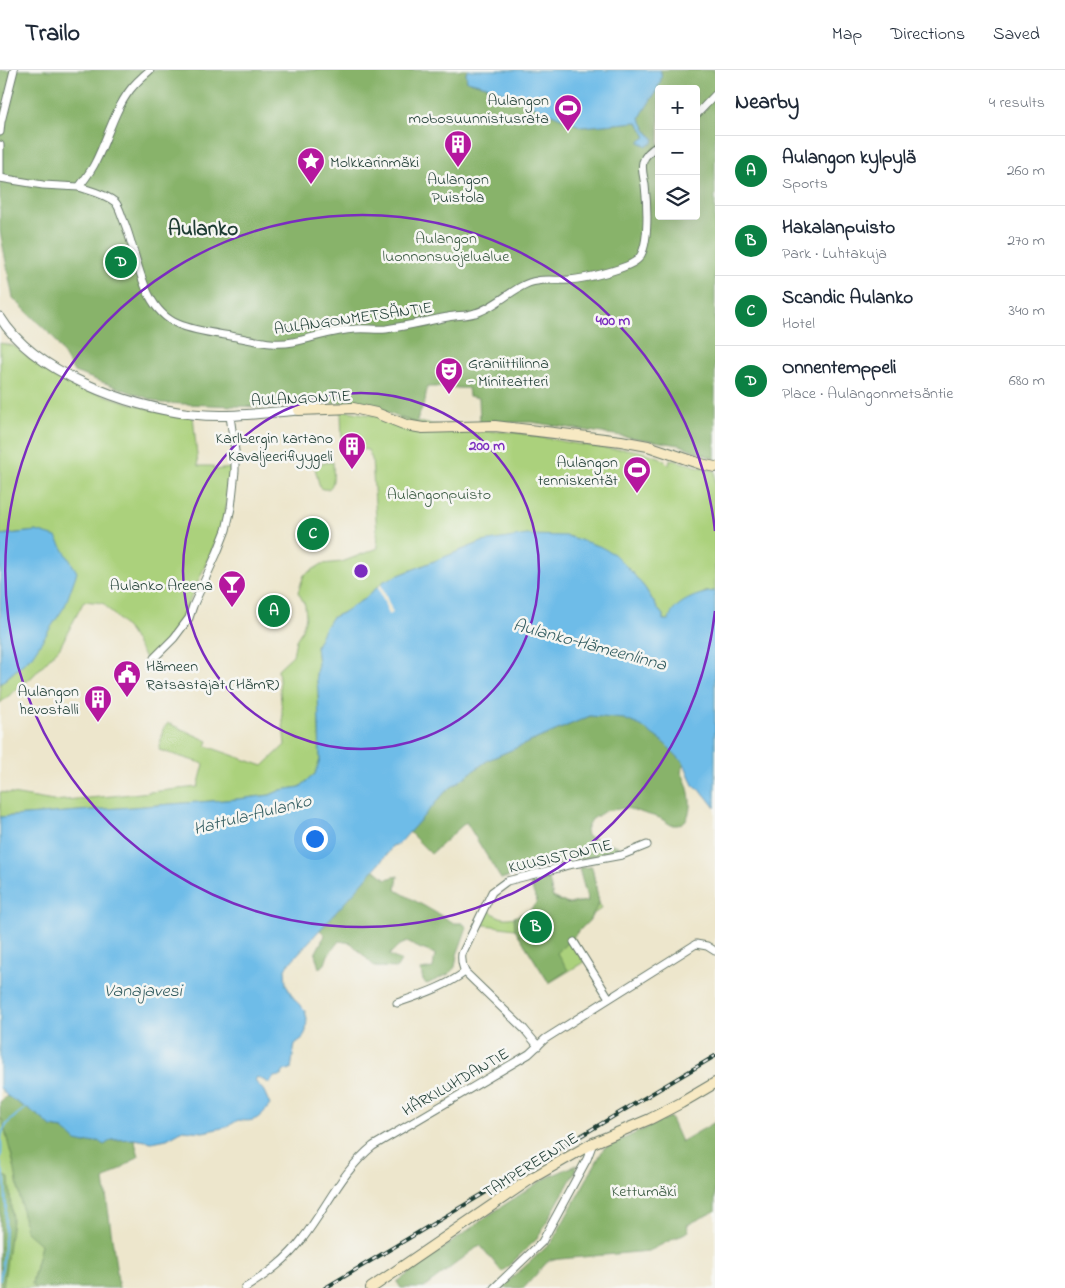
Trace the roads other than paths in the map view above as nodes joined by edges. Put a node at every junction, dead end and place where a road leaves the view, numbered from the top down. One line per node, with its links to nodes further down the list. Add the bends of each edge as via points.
1 (14, 70): 5 (street)
2 (150, 70): 9 (street, via 129,91 96,161)
3 (715, 95): 4 (street)
4 (700, 111)
5 (0, 132)
6 (0, 144): 8 (street)
7 (655, 148): 9 (street, AULANGONMETSÄNTIE, via 642,163 647,212 644,248 640,257 627,266 582,278 536,280 475,314 384,329 338,330 274,344 196,330 176,324 159,312 149,295 116,203)
8 (0, 178): 9 (street, AULANGONMETSÄNTIE)
9 (79, 187)
10 (0, 317): 11 (street, AULANGONTIE)
11 (3, 329): 13 (street, AULANGONTIE, via 35,356 94,388 148,406 192,414)
12 (299, 410): 13 (street, AULANGONTIE); 14 (main road, AULANGONTIE, via 353,408 424,428 495,426 621,441)
13 (230, 416): 15 (street, via 235,470 226,530 189,618)
14 (715, 467)
15 (154, 658)
16 (647, 845): 19 (street, KUUSISTONTIE, via 622,855 568,865 499,886 492,892 462,954)
17 (574, 942): 20 (street)
18 (715, 950): 20 (street, HÄRKILUHDANTIE, via 696,944)
19 (465, 972): 21 (street, via 425,993); 22 (street)
20 (609, 998): 22 (street, HÄRKILUHDANTIE)
21 (397, 1003)
22 (538, 1046): 25 (street, HÄRKILUHDANTIE, via 365,1152 351,1166 304,1238 270,1272)
23 (715, 1083): 24 (main road, TAMPEREENTIE, via 650,1119)
24 (593, 1143): 26 (main road, TAMPEREENTIE, via 532,1178); 27 (street, via 542,1242)
25 (245, 1288)
26 (371, 1288)
27 (494, 1288)

